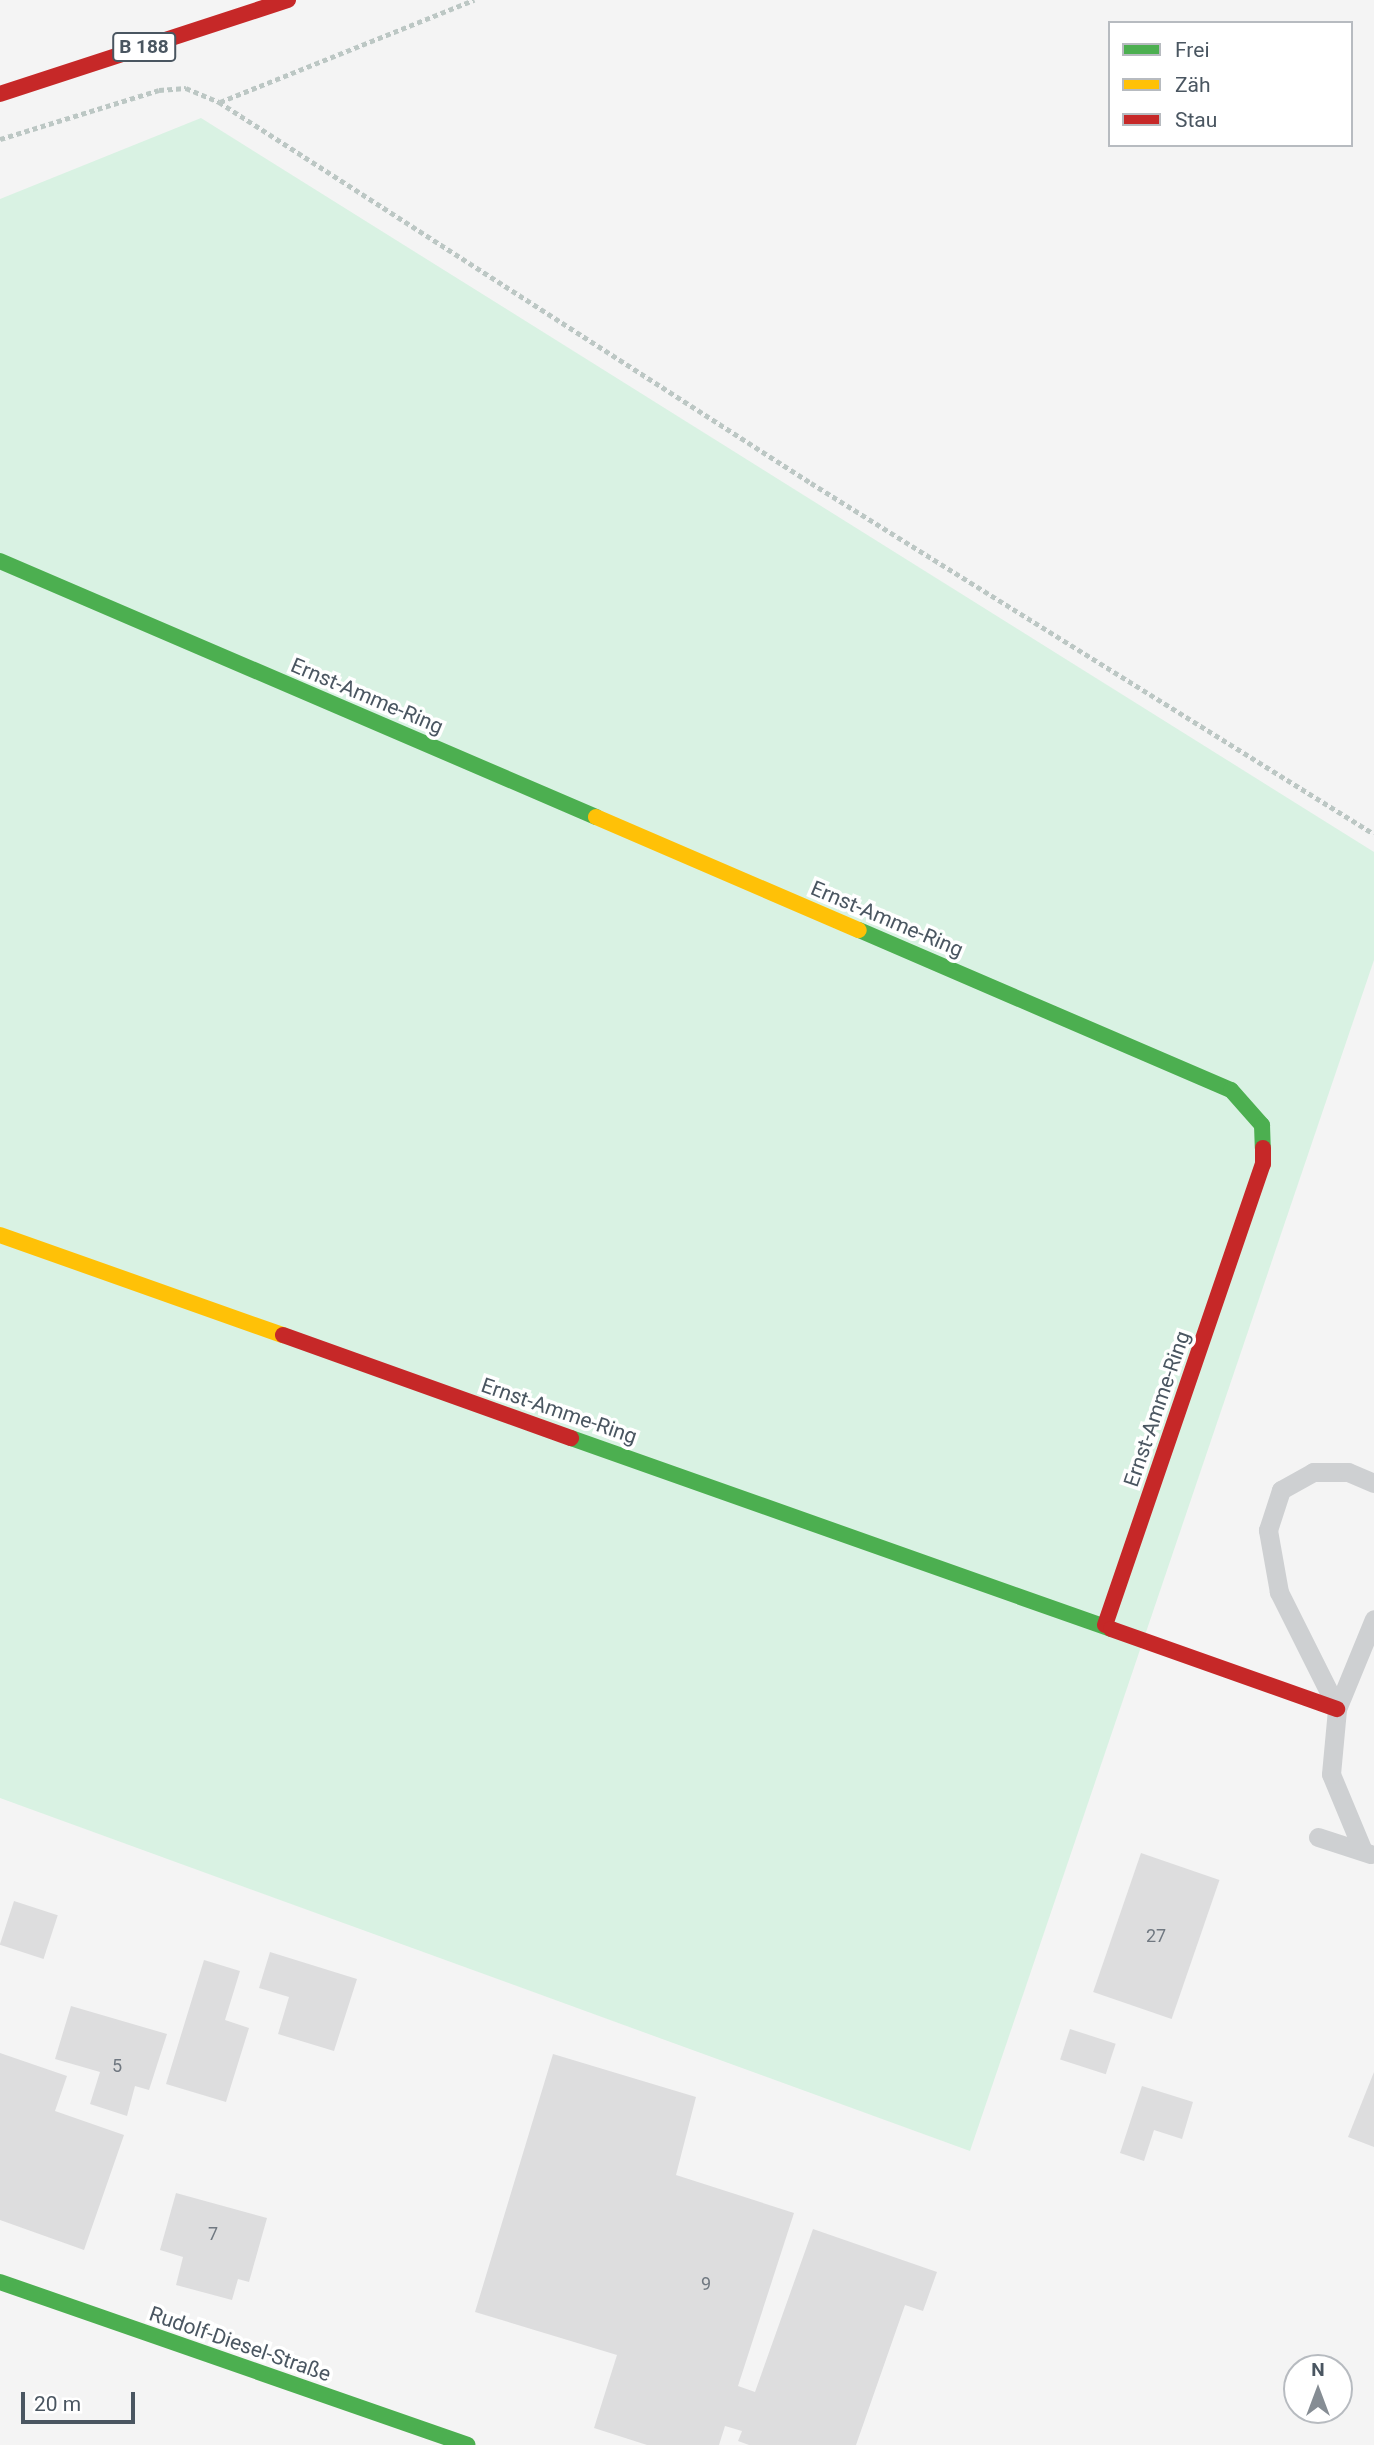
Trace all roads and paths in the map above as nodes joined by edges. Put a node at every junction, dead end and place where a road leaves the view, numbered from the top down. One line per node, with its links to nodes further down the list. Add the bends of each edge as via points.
1 (288, 0): 3 (street, B 188)
2 (474, 0): 4 (path)
3 (0, 94)
4 (219, 102): 5 (path, via 186,89 159,90); 7 (path, via 811,483)
5 (0, 139)
6 (0, 561): 11 (street, Ernst-Amme-Ring, via 1231,1090 1262,1125 1263,1164)
7 (1374, 834)
8 (0, 1235): 11 (street, Ernst-Amme-Ring)
9 (1374, 1483): 12 (lane, via 1348,1472 1313,1472 1281,1490 1268,1530 1279,1592)
10 (1374, 1619): 12 (lane)
11 (1105, 1625): 12 (street, Ernst-Amme-Ring)
12 (1337, 1709): 14 (lane, via 1331,1774)
13 (1318, 1837): 14 (lane)
14 (1368, 1853)
15 (0, 2282): 16 (street, Rudolf-Diesel-Straße)
16 (467, 2445)

